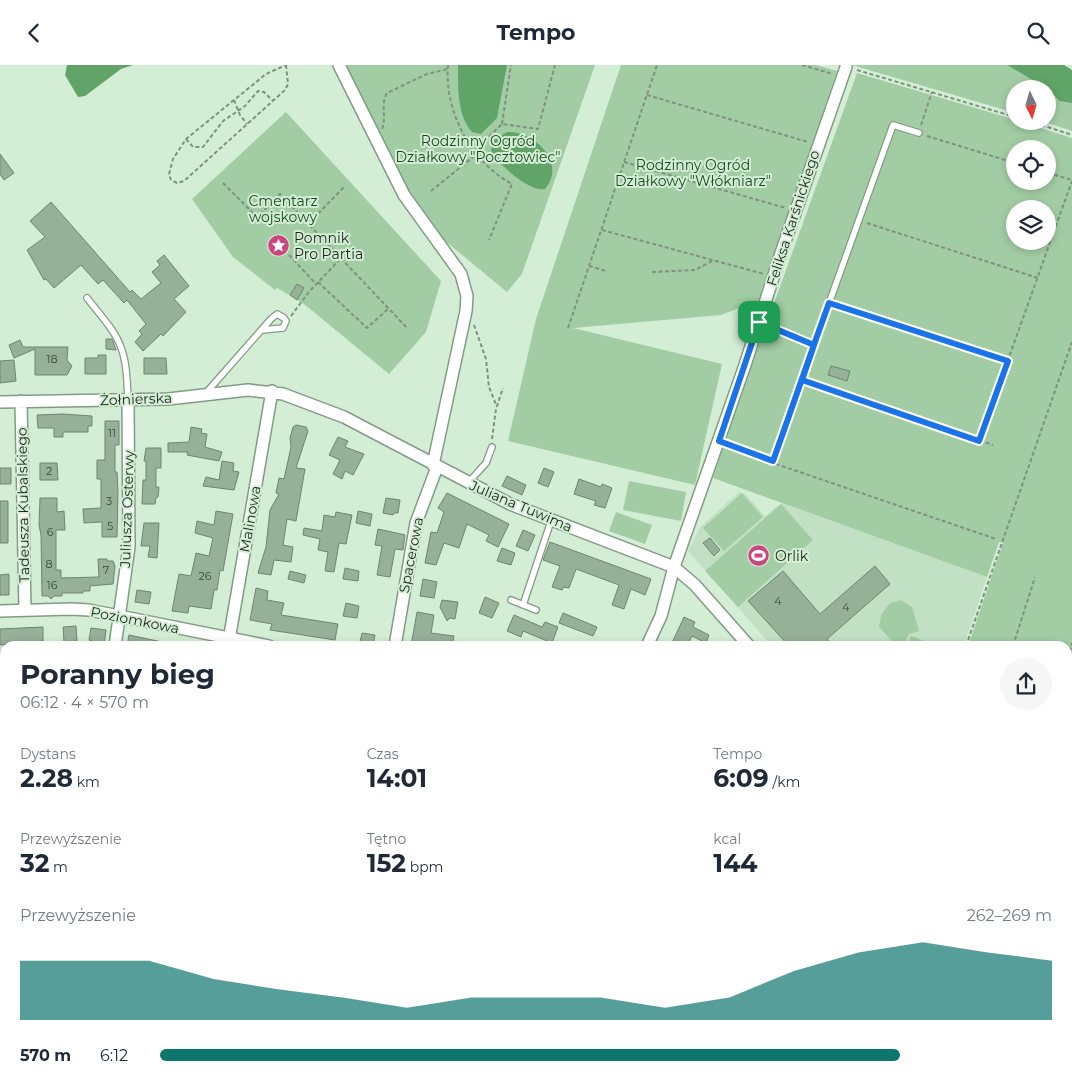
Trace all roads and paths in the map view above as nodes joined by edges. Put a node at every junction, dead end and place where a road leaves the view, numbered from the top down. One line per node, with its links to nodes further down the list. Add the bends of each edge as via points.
1 (286, 65): 10 (path, via 270,71); 15 (path, via 288,87)
2 (339, 65): 22 (street, Spacerowa)
3 (448, 65): 8 (path)
4 (511, 65): 18 (path)
5 (555, 65): 18 (path, via 538,129)
6 (657, 65): 13 (path)
7 (802, 65): 9 (path)
8 (448, 69): 22 (path, via 427,74 387,93 383,104 383,127); 26 (path, via 452,109 462,132)
9 (844, 72): 11 (path); 25 (street, Feliksa Karśnickiego)
10 (250, 87): 12 (path); 14 (path)
11 (932, 92): 17 (path); 21 (path)
12 (256, 93): 15 (path, via 264,92); 16 (path)
13 (647, 95): 25 (path); 29 (path)
14 (234, 100): 16 (path); 24 (path)
15 (273, 101): 19 (path)
16 (237, 111): 19 (path); 24 (path, via 223,121 203,147 193,147)
17 (1006, 114)
18 (502, 124): 26 (path)
19 (247, 125): 24 (path, via 184,181 177,183 171,180 170,169)
20 (1056, 130): 23 (path)
21 (919, 133): 28 (path); 36 (lane, via 893,125)
22 (374, 134): 52 (street, Spacerowa, via 404,195 461,274 466,288)
23 (1072, 135)
24 (186, 139)
25 (818, 144): 35 (street, Feliksa Karśnickiego)
26 (475, 150): 27 (path)
27 (478, 153): 34 (path); 39 (path, via 512,185)
28 (1006, 160)
29 (624, 162): 35 (path); 38 (path)
30 (1056, 176): 31 (path)
31 (1072, 181): 47 (path)
32 (223, 183): 37 (path, via 257,217 280,194)
33 (344, 187): 37 (path)
34 (431, 191)
35 (795, 210): 55 (street, Feliksa Karśnickiego)
36 (859, 220): 47 (path); 50 (lane)
37 (308, 224): 41 (path)
38 (601, 230): 42 (path); 43 (path)
39 (489, 240)
40 (290, 255): 48 (path)
41 (341, 258): 48 (path); 51 (path)
42 (712, 260): 45 (path, via 695,270); 46 (path)
43 (589, 267): 44 (path); 56 (path)
44 (606, 271)
45 (652, 272)
46 (767, 275)
47 (1038, 278): 63 (path)
48 (317, 283): 51 (path, via 367,328); 54 (path)
49 (87, 298): 68 (lane, via 116,334 123,349)
50 (829, 303): 53 (lane); 60 (lane)
51 (389, 308): 57 (path)
52 (466, 308): 71 (path, via 486,359 489,387); 77 (street, Spacerowa)
53 (870, 316): 63 (path)
54 (286, 321): 58 (lane, via 280,329); 58 (lane, via 277,314)
55 (759, 322): 60 (lane); 72 (street, Feliksa Karśnickiego)
56 (568, 328)
57 (408, 329)
58 (262, 330): 67 (lane)
59 (1072, 342): 61 (path)
60 (814, 345): 64 (path)
61 (1067, 356): 62 (path); 95 (path)
62 (1072, 357)
63 (1008, 361): 73 (path)
64 (802, 380): 73 (path); 76 (path)
65 (503, 388): 71 (path)
66 (272, 391): 67 (street, Żołnierska); 77 (street, Juliana Tuwima, via 329,411); 91 (street, Malinowa)
67 (205, 394): 68 (street, Żołnierska)
68 (128, 400): 69 (street, Żołnierska); 88 (street, Juliusza Osterwy, via 129,547)
69 (21, 401): 70 (street, Żołnierska); 85 (street, Tadeusza Kubalskiego)
70 (0, 402)
71 (497, 407): 75 (path, via 491,434)
72 (719, 441): 76 (path); 81 (street, Feliksa Karśnickiego)
73 (979, 441): 74 (path)
74 (993, 445)
75 (492, 447): 78 (lane, via 486,463)
76 (773, 461): 80 (path, via 776,465)
77 (435, 466): 78 (street, Juliana Tuwima); 92 (street, Spacerowa, via 416,523)
78 (468, 483): 79 (street, Juliana Tuwima)
79 (552, 521): 81 (street, Juliana Tuwima); 84 (lane)
80 (996, 539)
81 (674, 567): 93 (street, Feliksa Karśnickiego, via 661,616); 94 (street, Juliana Tuwima, via 695,585)
82 (1035, 577): 96 (path)
83 (511, 600): 84 (lane)
84 (523, 605): 86 (lane)
85 (25, 610): 87 (street, Poziomkowa); 88 (street, Poziomkowa, via 71,609)
86 (536, 610)
87 (0, 611)
88 (120, 616): 89 (street, Juliusza Osterwy); 90 (street, Poziomkowa)
89 (116, 641)
90 (224, 641)
91 (228, 641)
92 (395, 641)
93 (649, 641)
94 (745, 641)
95 (968, 641)
96 (1015, 641)

